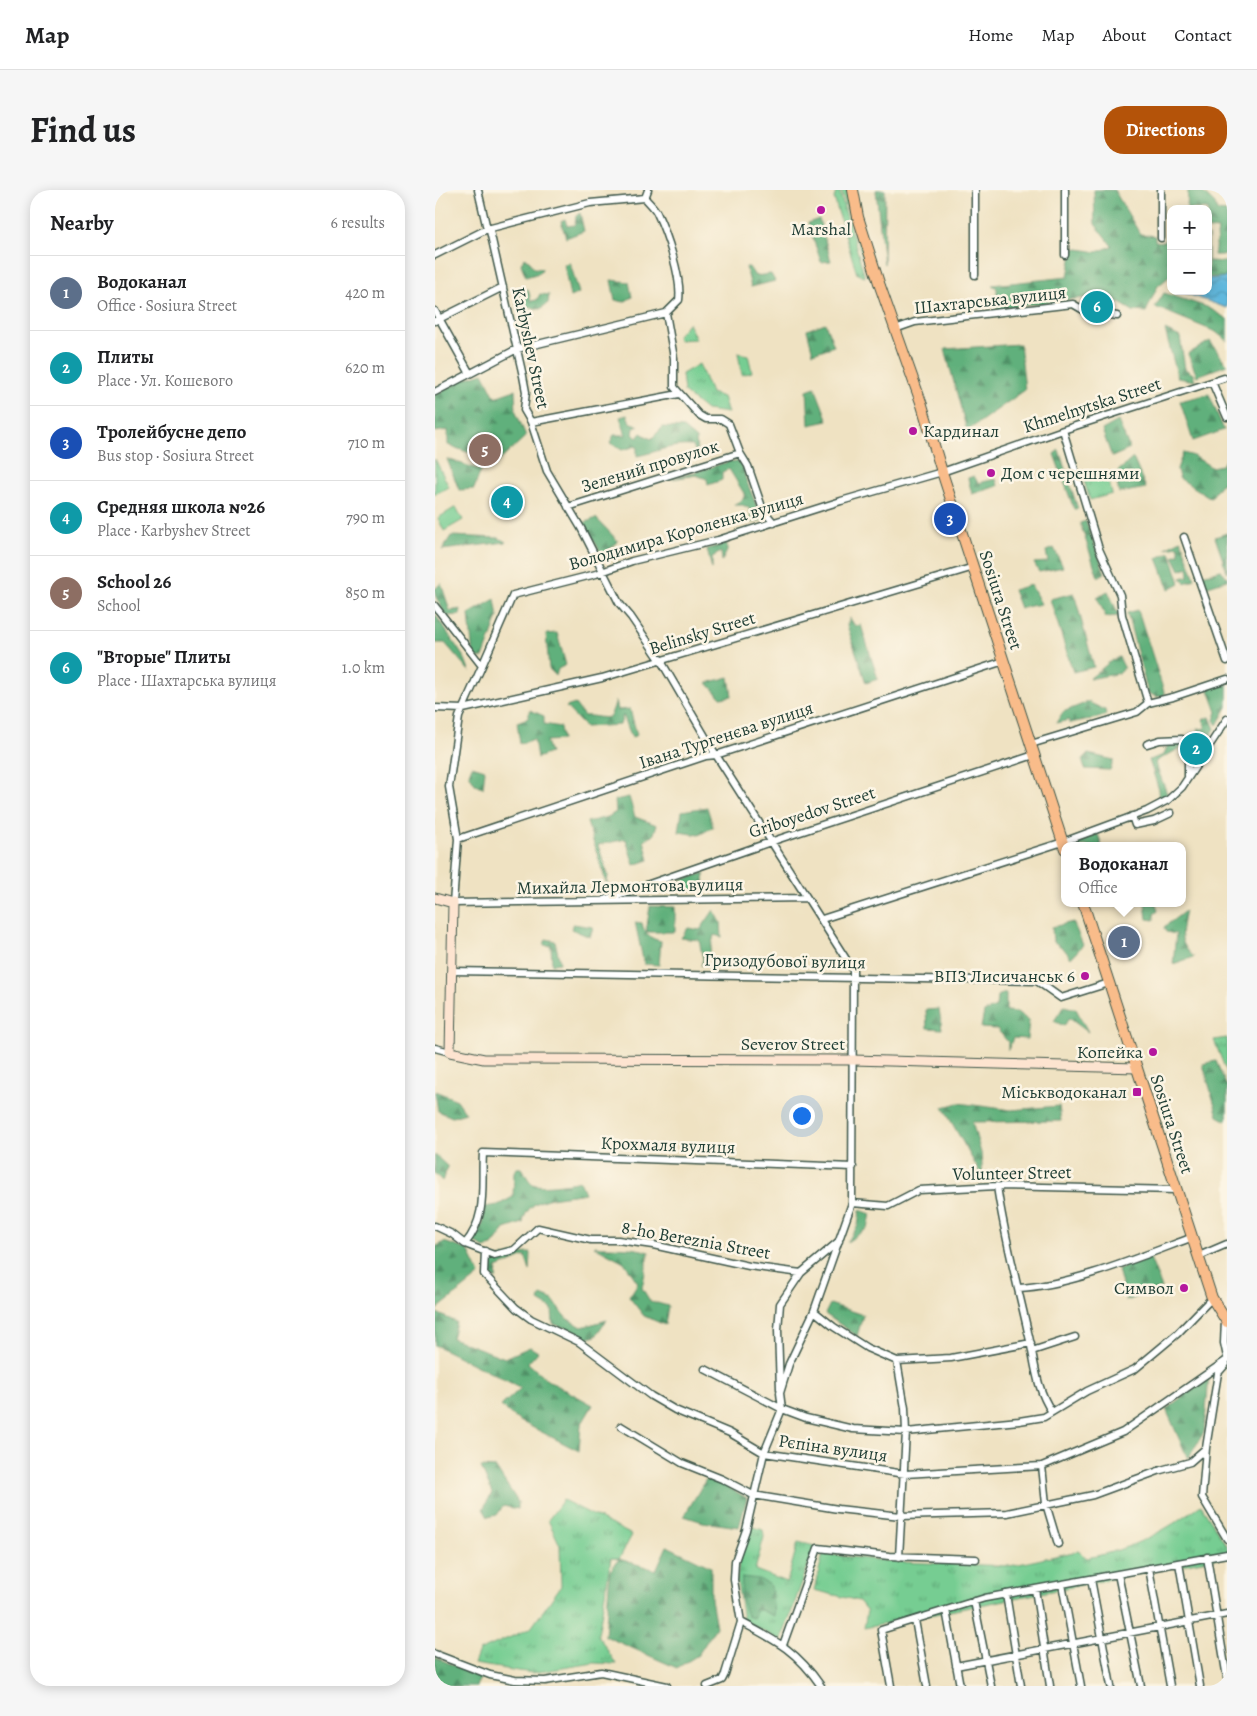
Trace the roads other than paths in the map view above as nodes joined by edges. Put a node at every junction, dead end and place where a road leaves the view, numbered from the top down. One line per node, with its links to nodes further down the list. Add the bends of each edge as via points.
1 (477, 190): 8 (street, Karbyshev Street)
2 (647, 190): 7 (street)
3 (853, 190): 18 (main road, Sosiura Street, via 857,217)
4 (975, 190): 12 (street)
5 (1065, 190): 11 (street)
6 (1161, 190): 9 (street)
7 (645, 198): 8 (street, via 590,203); 15 (street, via 657,212 677,273 679,300)
8 (487, 229): 10 (street); 13 (street, Karbyshev Street)
9 (1161, 238)
10 (435, 255)
11 (1065, 255)
12 (975, 275)
13 (503, 287): 17 (street); 19 (street, Karbyshev Street)
14 (435, 311): 17 (street)
15 (665, 313): 19 (street); 24 (street, via 674,358 674,387)
16 (1117, 316): 18 (street, Шахтарська вулиця, via 1085,311 1073,304 915,322)
17 (437, 319): 20 (street)
18 (895, 329): 29 (main road, Sosiura Street)
19 (517, 348): 20 (street); 26 (street, Karbyshev Street, via 525,392 524,410)
20 (469, 372): 23 (street)
21 (1224, 378): 22 (street, Khmelnytska Street)
22 (1212, 382): 25 (street); 27 (street, Khmelnytska Street)
23 (435, 392)
24 (679, 394): 26 (street); 28 (street, via 699,415 729,424)
25 (1227, 418)
26 (531, 422): 30 (street, Karbyshev Street, via 547,471)
27 (1063, 430): 29 (street, Khmelnytska Street); 41 (street, via 1099,549 1120,595)
28 (740, 453): 30 (street, Зелений провулок); 31 (street, via 748,466 763,510)
29 (942, 472): 31 (street, Володимира Короленка вулиця); 33 (main road, Sosiura Street)
30 (568, 507): 34 (street, Karbyshev Street)
31 (774, 523): 34 (street, Володимира Короленка вулиця)
32 (1184, 537): 37 (street)
33 (974, 567): 36 (main road, Sosiura Street); 38 (street, Belinsky Street)
34 (605, 570): 38 (street, Karbyshev Street, via 619,603); 39 (street, Володимира Короленка вулиця, via 513,595)
35 (435, 606): 39 (street)
36 (1004, 661): 45 (main road, Sosiura Street); 47 (street, Івана Тургенєва вулиця)
37 (1227, 661)
38 (661, 662): 43 (street, Belinsky Street); 47 (street, Karbyshev Street)
39 (482, 666): 43 (street)
40 (1227, 679): 41 (street)
41 (1148, 702): 45 (street, via 1137,712)
42 (435, 708): 43 (street, Belinsky Street)
43 (463, 709): 52 (street, via 459,717 449,787)
44 (1227, 719): 49 (street)
45 (1031, 744): 48 (main road, Sosiura Street)
46 (1147, 744): 49 (street, via 1182,739 1188,750)
47 (716, 755): 52 (street, Івана Тургенєва вулиця); 53 (street, Karbyshev Street)
48 (1034, 755): 53 (street, Griboyedov Street); 54 (main road, Sosiura Street)
49 (1188, 778): 51 (street, via 1168,800)
50 (1171, 813): 51 (street, via 1135,825)
51 (1132, 816): 55 (street)
52 (458, 839): 60 (street)
53 (771, 842): 58 (street, Karbyshev Street); 59 (street, Griboyedov Street)
54 (1063, 842)
55 (1073, 842)
56 (1061, 847): 62 (street)
57 (435, 898): 60 (main road)
58 (807, 898): 59 (street, Михайла Лермонтова вулиця); 62 (street, Karbyshev Street)
59 (600, 900): 60 (street, Михайла Лермонтова вулиця)
60 (453, 903): 63 (main road)
61 (1084, 907): 65 (main road, Sosiura Street)
62 (822, 919): 64 (street, Karbyshev Street, via 853,970)
63 (453, 971): 64 (street, Гризодубової вулиця); 67 (main road)
64 (854, 977): 65 (street, Гризодубової вулиця, via 1037,981 1061,998); 68 (street)
65 (1109, 983): 69 (main road, Sosiura Street)
66 (435, 1048): 67 (street)
67 (450, 1052): 68 (main road, Severov Street, via 484,1059)
68 (853, 1060): 69 (main road, Severov Street); 70 (street)
69 (1137, 1068): 72 (main road, Sosiura Street)
70 (853, 1166): 73 (street); 77 (street, Крохмаля вулиця, via 483,1153 480,1215 475,1231)
71 (997, 1186): 72 (street, Volunteer Street); 73 (street, Volunteer Street, via 919,1190 888,1206); 82 (street)
72 (1177, 1190): 75 (main road, Sosiura Street)
73 (852, 1203): 76 (street)
74 (435, 1226): 77 (street)
75 (1193, 1237): 80 (main road, Sosiura Street); 82 (street, via 1041,1288)
76 (839, 1241): 81 (street); 84 (street)
77 (465, 1244): 79 (street)
78 (1227, 1244): 80 (street)
79 (485, 1251): 81 (street, 8-ho Bereznia Street, via 494,1254 514,1250 538,1228 591,1240 653,1245 749,1266); 98 (street, Рєпіна вулиця, via 484,1274 515,1308 579,1342 675,1410 730,1433)
80 (1199, 1256): 83 (main road, Sosiura Street)
81 (801, 1273): 92 (street, via 780,1304)
82 (1018, 1288): 87 (street)
83 (1212, 1298): 85 (main road, Sosiura Street); 94 (street, via 1177,1334 1135,1369 1087,1391)
84 (814, 1311): 90 (street, via 867,1348); 92 (street, via 789,1364)
85 (1226, 1322): 89 (street, via 1224,1343)
86 (1075, 1337): 88 (street)
87 (1031, 1343): 88 (street); 90 (street, via 951,1358)
88 (1032, 1351): 94 (street, via 1038,1387)
89 (1227, 1360): 97 (street, via 1218,1373); 99 (street, Рєпіна вулиця, via 1123,1432)
90 (897, 1361): 96 (street)
91 (705, 1369): 93 (street)
92 (780, 1393): 93 (street)
93 (782, 1409): 96 (street, via 853,1428); 98 (street)
94 (1052, 1412): 96 (street, via 1045,1417 1019,1421)
95 (621, 1426): 101 (street, via 682,1463)
96 (906, 1432): 100 (street)
97 (1206, 1448): 102 (street, via 1190,1462 1093,1495); 104 (street, via 1202,1497)
98 (765, 1453): 100 (street, Рєпіна вулиця); 101 (street)
99 (1042, 1466): 100 (street, Рєпіна вулиця); 102 (street)
100 (905, 1474): 103 (street)
101 (753, 1495): 103 (street, via 838,1510); 122 (street, via 735,1561 734,1580)
102 (1046, 1504): 103 (street, via 1007,1513); 105 (street)
103 (901, 1516): 107 (street)
104 (1227, 1539)
105 (1058, 1544)
106 (1227, 1554): 108 (street)
107 (899, 1557): 109 (street); 127 (street, via 818,1548)
108 (1207, 1558): 110 (street); 120 (street)
109 (976, 1559)
110 (1179, 1563): 111 (street); 123 (street)
111 (1149, 1568): 112 (street); 124 (street)
112 (1118, 1574): 113 (street); 125 (street)
113 (1091, 1579): 114 (street); 126 (street)
114 (1062, 1584): 115 (street); 128 (street)
115 (1035, 1589): 116 (street); 129 (street)
116 (1006, 1594): 117 (street); 131 (street)
117 (974, 1601): 118 (street); 132 (street)
118 (946, 1610): 121 (street); 133 (street)
119 (1227, 1614): 120 (street)
120 (1216, 1617): 123 (street); 134 (street)
121 (915, 1620): 138 (street, via 881,1630); 139 (street)
122 (741, 1622): 127 (street); 136 (street, via 722,1680)
123 (1190, 1622): 124 (street); 148 (street)
124 (1160, 1628): 125 (street); 147 (street)
125 (1131, 1633): 126 (street); 146 (street)
126 (1102, 1640): 128 (street); 145 (street)
127 (783, 1644): 137 (street, via 805,1663)
128 (1073, 1644): 129 (street); 144 (street)
129 (1043, 1649): 131 (street); 143 (street)
130 (435, 1654): 135 (street, via 490,1675 515,1680 561,1679 601,1672)
131 (1015, 1656): 132 (street); 142 (street)
132 (986, 1661): 133 (street); 141 (street)
133 (956, 1666): 140 (street)
134 (1227, 1678)
135 (667, 1686)
136 (707, 1686)
137 (821, 1686)
138 (891, 1686)
139 (927, 1686)
140 (960, 1686)
141 (991, 1686)
142 (1021, 1686)
143 (1050, 1686)
144 (1081, 1686)
145 (1111, 1686)
146 (1141, 1686)
147 (1170, 1686)
148 (1200, 1686)

